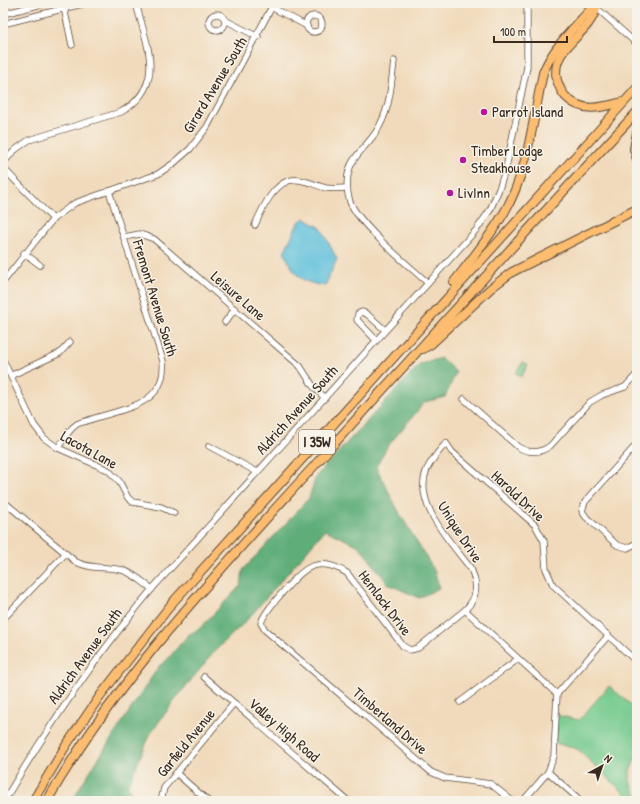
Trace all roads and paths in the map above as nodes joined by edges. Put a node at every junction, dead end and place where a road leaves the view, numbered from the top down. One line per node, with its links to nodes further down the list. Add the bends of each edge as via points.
1 (46, 3): 8 (street)
2 (86, 3): 6 (street)
3 (136, 3): 21 (street, via 151,64 150,81 142,95 133,105 121,112 29,140 14,150)
4 (527, 3): 32 (street, Aldrich Avenue South, via 527,67 499,190 477,229)
5 (596, 5): 13 (street); 17 (highway, via 594,17 562,52 558,60 556,77 559,87 571,102 581,107 591,108); 36 (highway, via 588,11 547,62 522,169 504,212 485,242)
6 (64, 6): 10 (street); 14 (street)
7 (274, 6): 11 (street); 12 (street, Girard Avenue South)
8 (3, 14)
9 (225, 20): 12 (street, Girard Avenue South)
10 (3, 24)
11 (306, 26)
12 (258, 37): 24 (street, Girard Avenue South, via 207,127 190,149 158,174)
13 (637, 44)
14 (72, 46)
15 (394, 61): 23 (street, via 386,114 376,132 352,163)
16 (637, 88): 17 (highway, I 35W)
17 (624, 102): 36 (highway, I 35W)
18 (637, 112): 39 (highway, I 35W)
19 (637, 138): 20 (highway, via 634,149)
20 (637, 159)
21 (3, 163)
22 (3, 168): 26 (street)
23 (347, 188): 27 (street, via 327,188 298,179 286,181 263,206); 32 (street, via 350,202 366,224)
24 (109, 191): 26 (street, Girard Avenue South, via 75,203); 28 (street, Fremont Avenue South)
25 (637, 209): 39 (highway, via 512,272 431,344)
26 (53, 219): 29 (street, Girard Avenue South)
27 (254, 225)
28 (124, 237): 33 (street, Leisure Lane, via 140,234 154,239); 48 (street, Fremont Avenue South, via 163,361 164,373 161,384 144,402 77,424)
29 (24, 253): 30 (street); 31 (street, Girard Avenue South)
30 (40, 265)
31 (3, 282)
32 (428, 283): 35 (street, Aldrich Avenue South)
33 (235, 309): 34 (street); 43 (street, Leisure Lane, via 300,366 313,386)
34 (225, 322)
35 (385, 330): 37 (street, Aldrich Avenue South); 37 (street, via 367,314 358,314 359,323)
36 (414, 333): 68 (highway, I 35W, via 159,619 100,696 65,747)
37 (376, 340): 43 (street, Aldrich Avenue South)
38 (70, 342): 42 (street, via 60,353)
39 (413, 356): 69 (highway, I 35W, via 178,616 124,684 88,735)
40 (3, 360): 42 (street, Lacota Lane)
41 (637, 374): 44 (street, via 625,387 590,402 550,446 537,452 528,452 518,447)
42 (12, 375): 48 (street, Lacota Lane, via 34,425 44,438)
43 (325, 398): 49 (street, Aldrich Avenue South)
44 (464, 399)
45 (446, 443): 55 (street, Unique Drive, via 427,470 424,497 432,516 475,578 475,599); 58 (street, Harold Drive, via 452,452 535,525 544,541 546,569 553,585)
46 (637, 444): 52 (street, via 585,502 582,511 618,545 627,548)
47 (209, 446): 49 (street)
48 (58, 448): 51 (street, Lacota Lane, via 108,470 133,502 162,507)
49 (258, 472): 54 (street, Aldrich Avenue South)
50 (4, 505): 53 (street)
51 (174, 513)
52 (637, 543)
53 (65, 554): 54 (street, via 86,567 122,570); 56 (street)
54 (152, 589): 67 (street, Aldrich Avenue South, via 80,680 43,735)
55 (466, 610): 57 (street, Hemlock Drive, via 418,648 410,650 403,646 347,573 335,565 321,564 300,572 264,614 261,623); 59 (street)
56 (3, 619)
57 (266, 630): 73 (street, Timberland Drive, via 431,772 444,778 491,784)
58 (608, 636): 60 (street, Harold Drive); 62 (street)
59 (518, 659): 62 (street); 63 (street)
60 (637, 662)
61 (204, 677): 64 (street, Valley High Road)
62 (557, 694): 65 (street, via 554,756)
63 (460, 702)
64 (234, 703): 66 (street, Garfield Avenue); 72 (street, Valley High Road)
65 (548, 772): 74 (street); 75 (street)
66 (176, 773): 70 (street, Garfield Avenue, via 164,788); 71 (street)
67 (4, 801)
68 (33, 801)
69 (47, 801)
70 (161, 801)
71 (208, 801)
72 (348, 801)
73 (512, 801)
74 (523, 801)
75 (581, 801)

